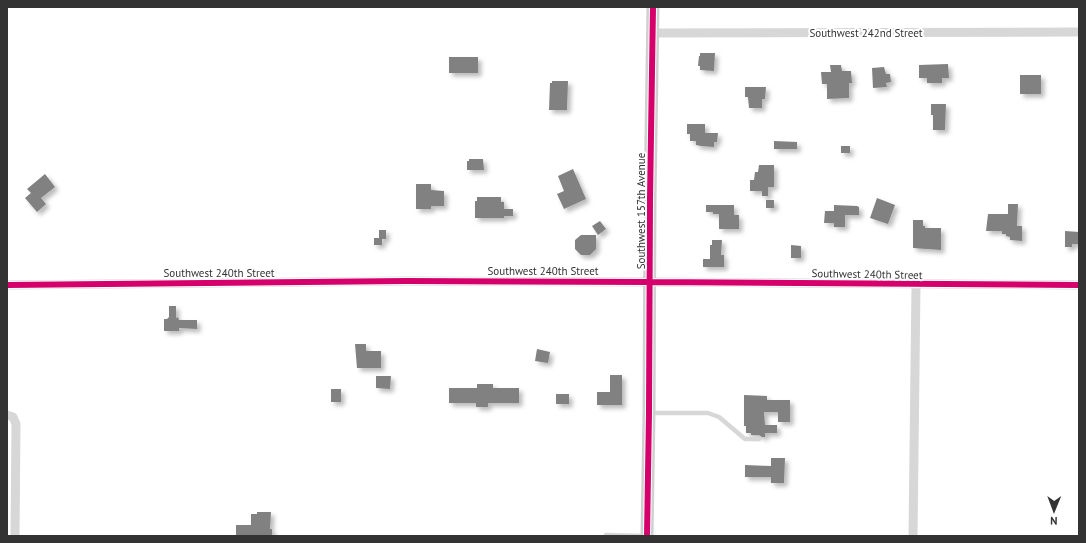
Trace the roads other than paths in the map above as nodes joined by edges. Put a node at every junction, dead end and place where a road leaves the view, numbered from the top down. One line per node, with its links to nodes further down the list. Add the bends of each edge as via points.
1 (653, 7): 3 (street, Southwest 157th Avenue)
2 (1079, 32): 3 (street, Southwest 242nd Street)
3 (653, 33): 4 (street, Southwest 157th Avenue)
4 (650, 282): 5 (street, Southwest 240th Street, via 398,281); 6 (street, Southwest 240th Street); 8 (street, Southwest 157th Avenue)
5 (7, 285)
6 (916, 285): 7 (street, Southwest 240th Street); 14 (street)
7 (1079, 285)
8 (649, 412): 10 (lane, via 708,413 719,417 746,439); 13 (street, Southwest 157th Avenue)
9 (7, 415): 12 (street, via 13,417 16,424)
10 (759, 439)
11 (606, 535): 13 (lane)
12 (15, 536)
13 (646, 536)
14 (913, 536)

